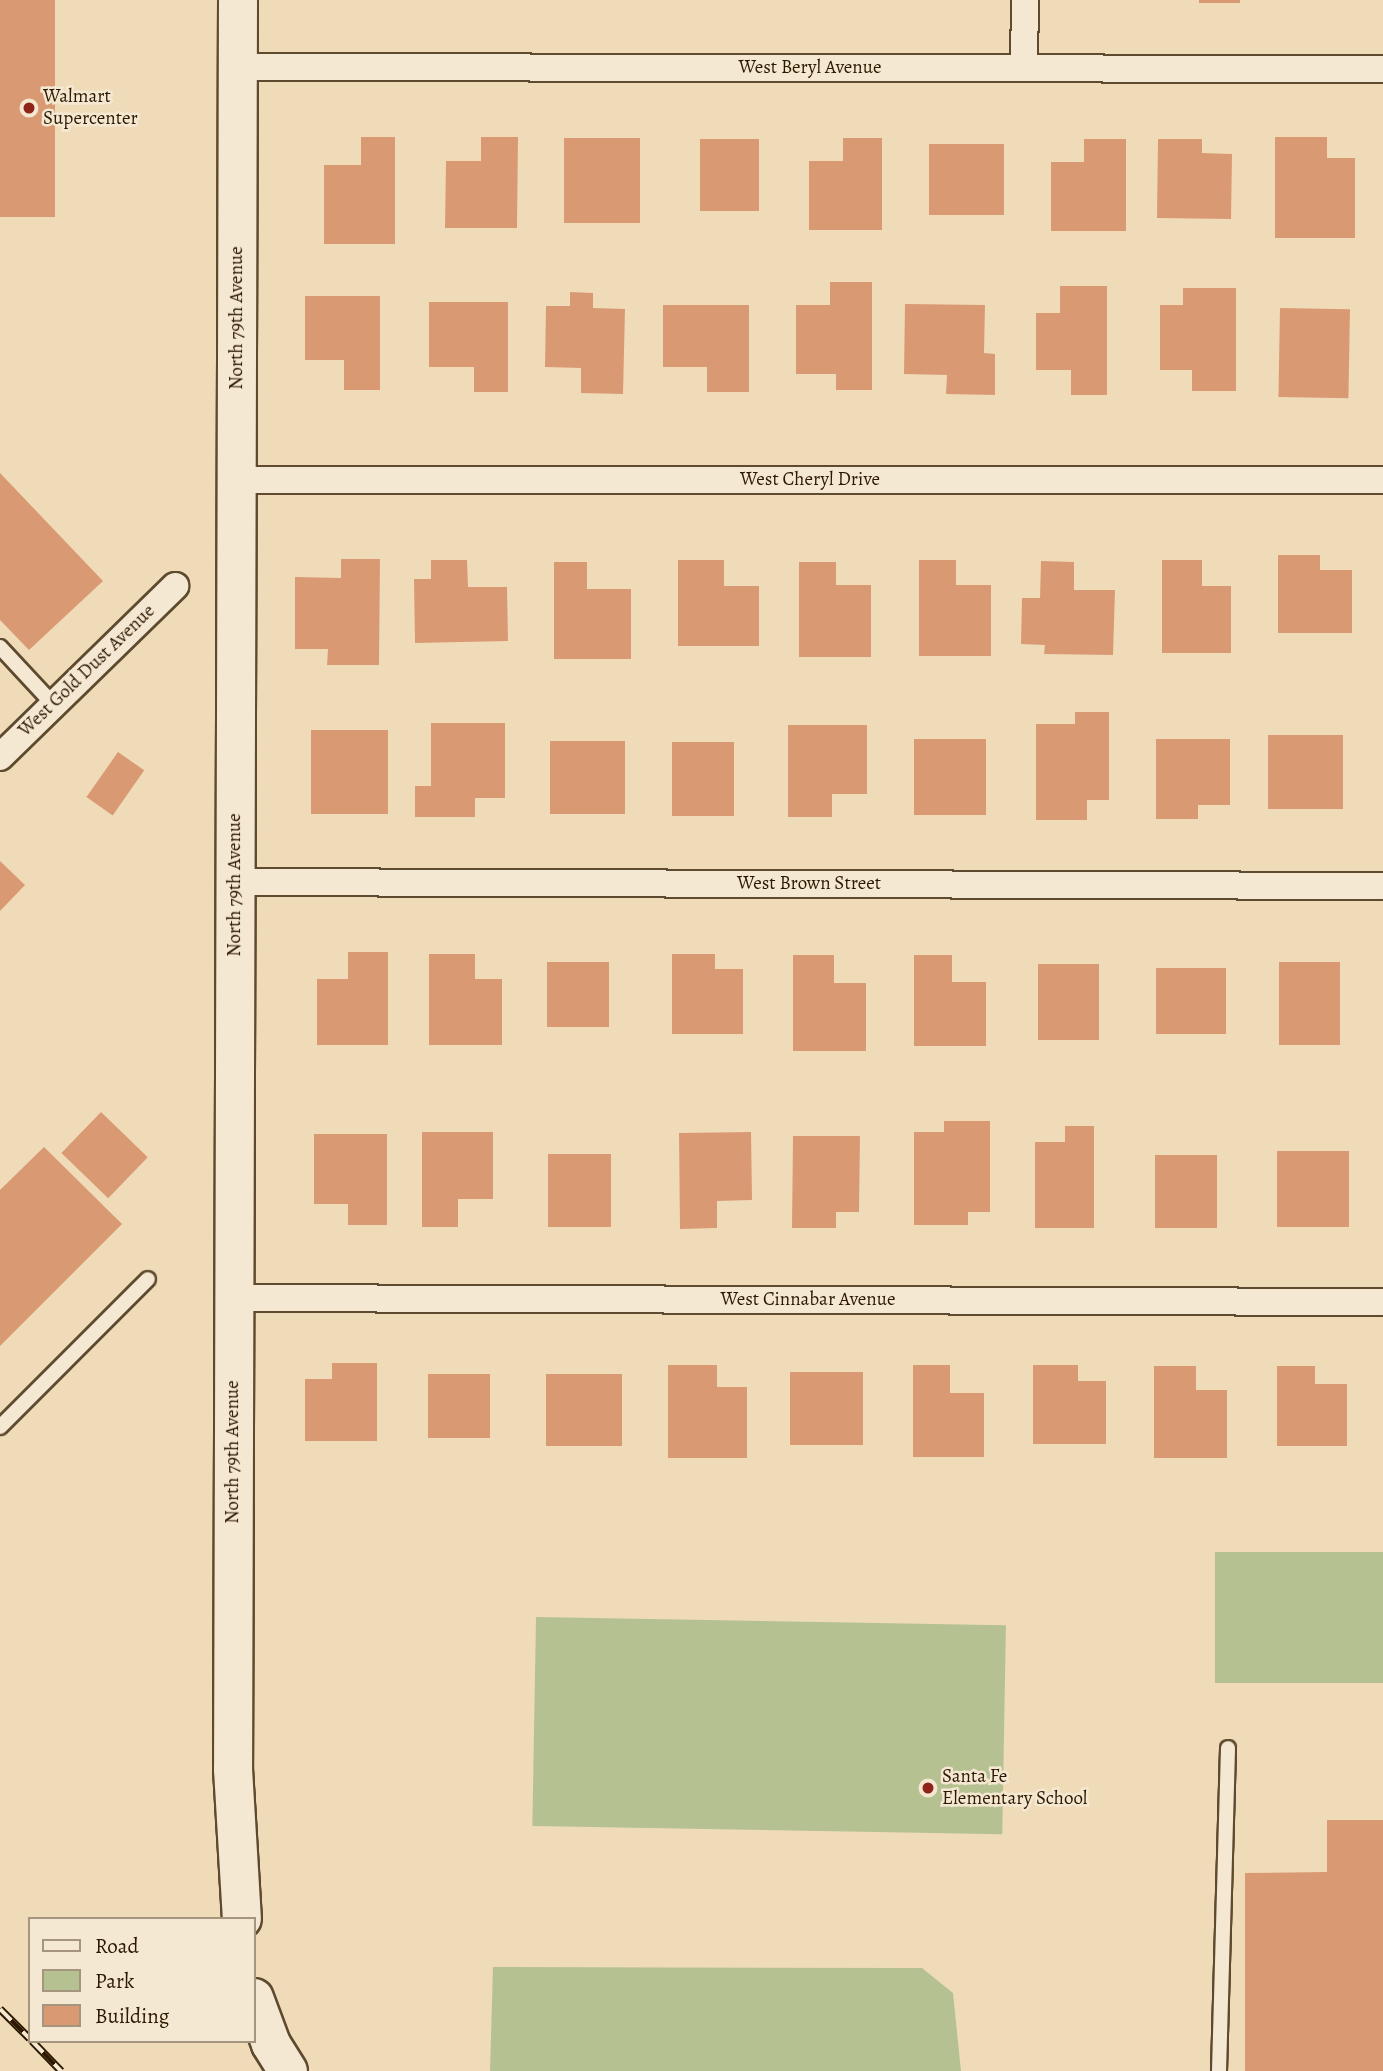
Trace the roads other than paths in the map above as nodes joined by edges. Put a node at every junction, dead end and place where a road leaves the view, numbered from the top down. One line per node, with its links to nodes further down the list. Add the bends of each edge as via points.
1 (238, 0): 3 (street, North 79th Avenue)
2 (1024, 0): 4 (street)
3 (237, 67): 4 (street, West Beryl Avenue); 6 (street, North 79th Avenue)
4 (1024, 68): 5 (street, West Beryl Avenue)
5 (1383, 69)
6 (236, 480): 7 (street, West Cheryl Drive); 12 (street, North 79th Avenue)
7 (1383, 480)
8 (175, 586): 10 (street, West Gold Dust Avenue)
9 (0, 646): 10 (lane)
10 (54, 704): 11 (street, West Gold Dust Avenue)
11 (0, 757)
12 (235, 882): 13 (street, West Brown Street); 15 (street, North 79th Avenue)
13 (1383, 886)
14 (148, 1279): 17 (lane)
15 (233, 1298): 16 (street, West Cinnabar Avenue); 19 (street, North 79th Avenue, via 233,1769)
16 (1383, 1302)
17 (0, 1427)
18 (1228, 1748): 22 (lane)
19 (242, 1917)
20 (256, 2004): 21 (street, via 271,2045)
21 (288, 2071)
22 (1219, 2071)

